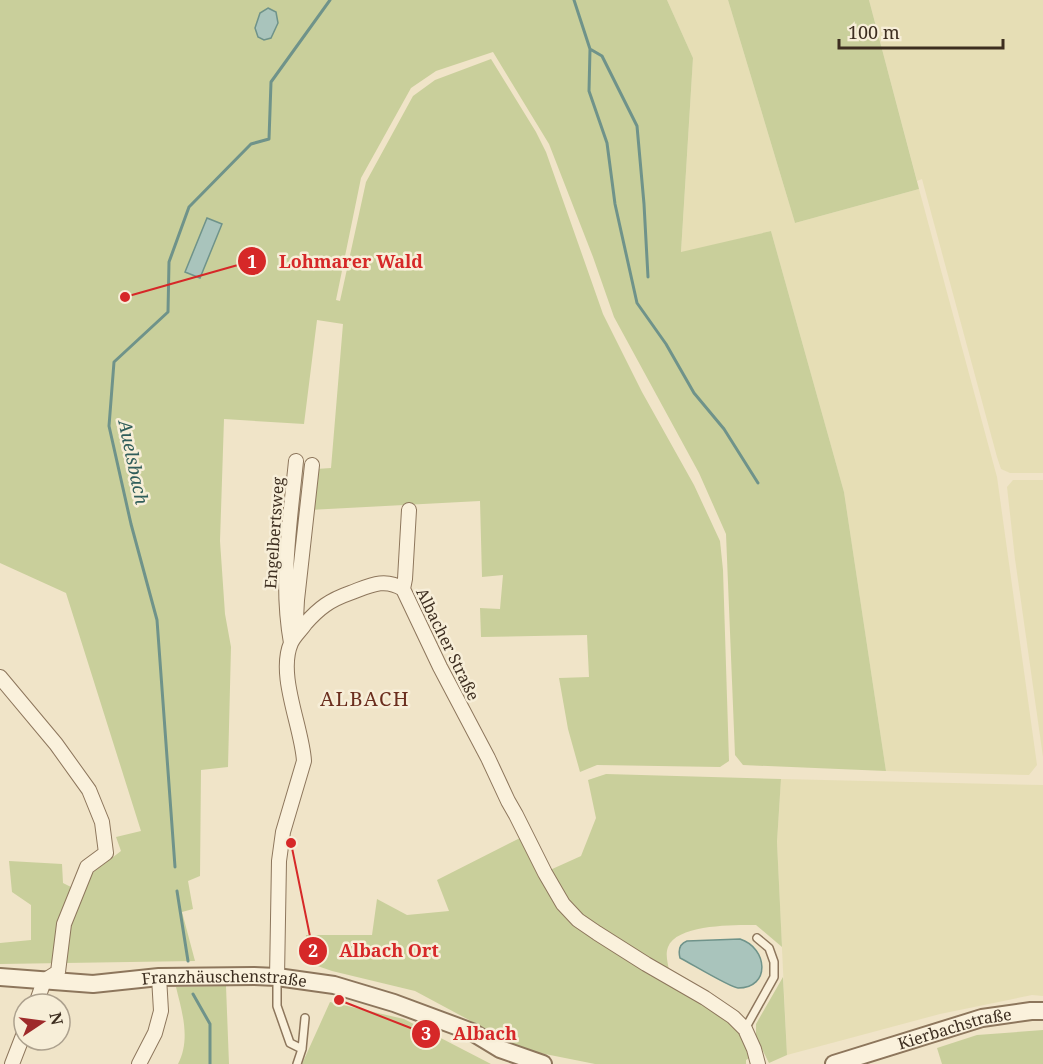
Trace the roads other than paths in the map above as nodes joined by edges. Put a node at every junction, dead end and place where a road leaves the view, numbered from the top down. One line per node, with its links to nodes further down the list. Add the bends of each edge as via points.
1 (296, 461): 5 (street, Engelbertsweg, via 286,600 287,620)
2 (312, 465): 5 (street, Engelbertsweg)
3 (410, 510): 4 (street)
4 (402, 589): 5 (street, Albacher Straße, via 385,582 336,598 320,608); 15 (street, Albacher Straße, via 563,904 578,920 705,998)
5 (296, 637): 8 (street, via 288,659 289,686 304,761 280,851)
6 (0, 677): 11 (street, via 63,753 89,790 102,822 106,853 87,867 64,924 58,972)
7 (757, 938): 15 (lane, via 769,948 774,977)
8 (277, 976): 10 (street, Franzhäuschenstraße); 16 (lane, via 277,1006 283,1025 290,1043); 19 (street, Franzhäuschenstraße, via 334,986 394,1003)
9 (0, 977): 11 (street, Franzhäuschenstraße)
10 (159, 977): 11 (street, Franzhäuschenstraße, via 93,984); 17 (street, via 161,1011)
11 (44, 981): 12 (street)
12 (40, 992)
13 (1043, 1011): 21 (street, Kierbachstraße, via 982,1018)
14 (305, 1018): 16 (lane)
15 (745, 1029): 20 (street, Albacher Straße)
16 (302, 1049): 18 (lane)
17 (139, 1064)
18 (297, 1064)
19 (543, 1064)
20 (758, 1064)
21 (834, 1064)

